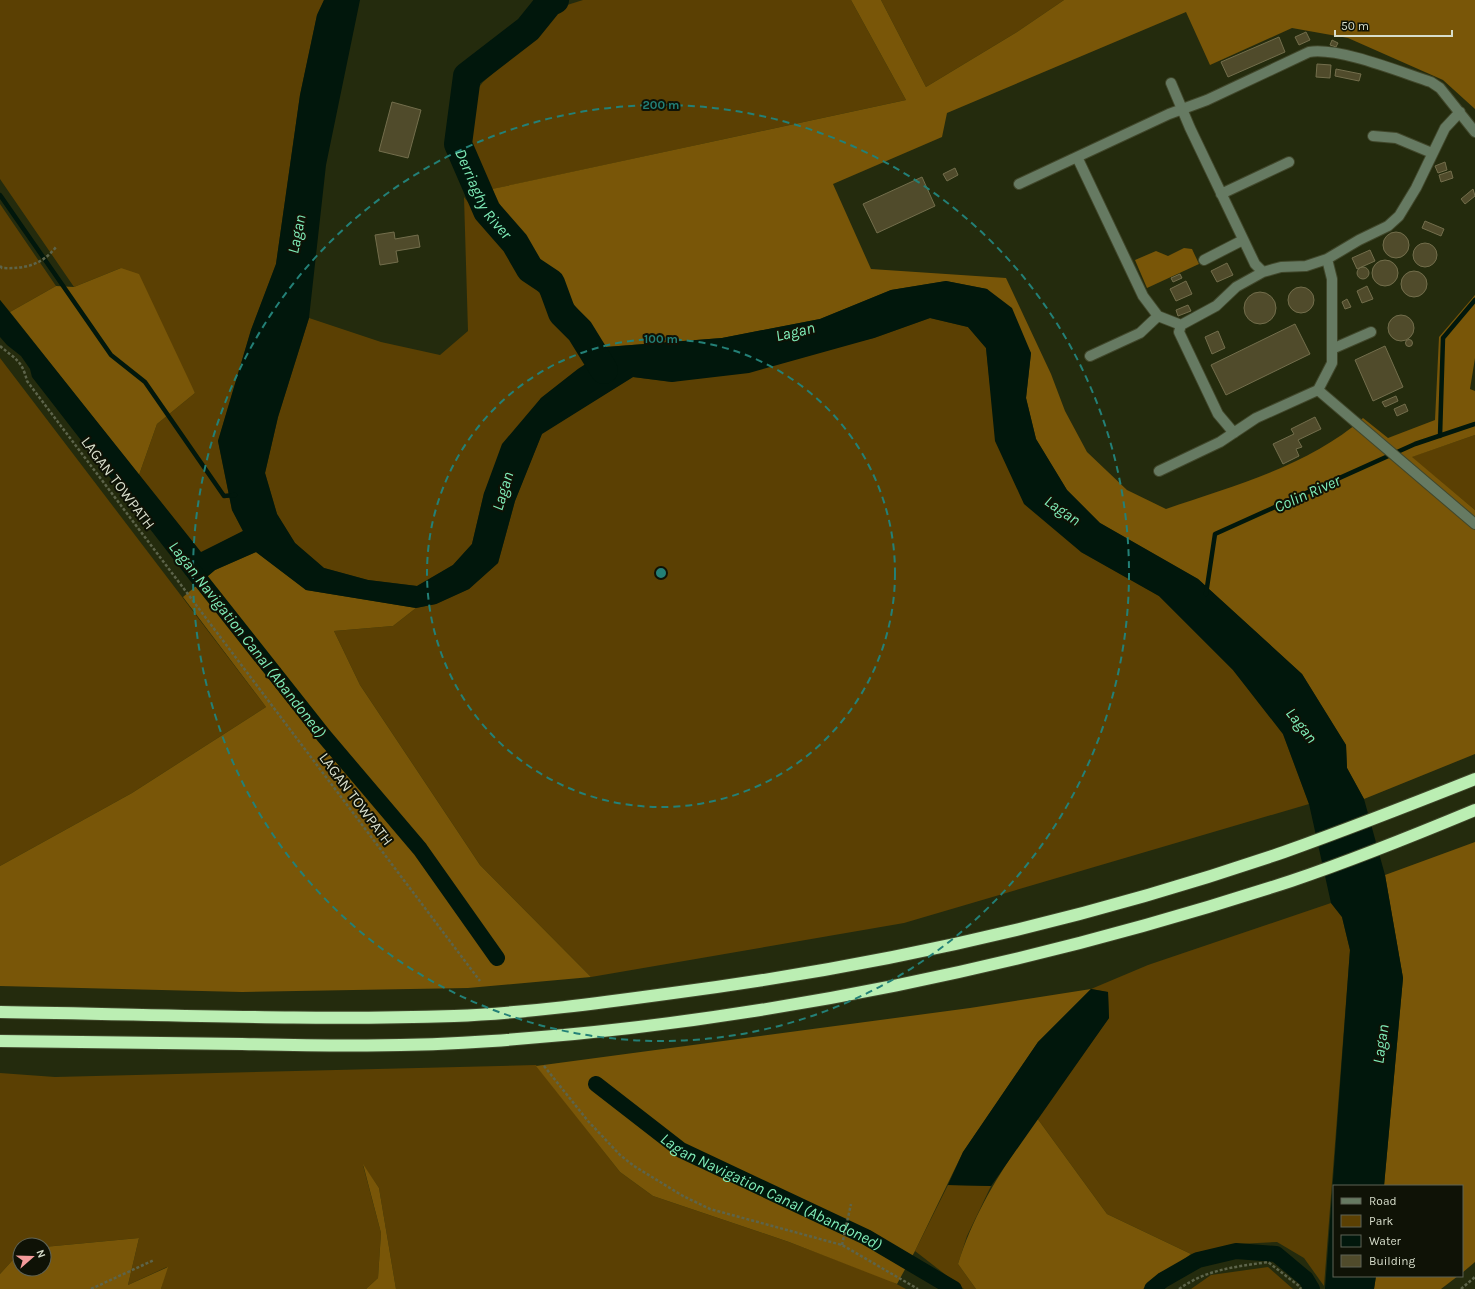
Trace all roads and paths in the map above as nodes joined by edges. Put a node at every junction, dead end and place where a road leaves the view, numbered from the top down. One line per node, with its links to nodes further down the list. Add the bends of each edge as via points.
1 (1171, 83): 2 (lane)
2 (1183, 109): 3 (lane, via 1309,52 1319,50 1348,56 1431,82 1440,88); 7 (lane); 10 (lane)
3 (1460, 112): 4 (lane); 6 (lane, via 1445,128)
4 (1475, 132)
5 (1373, 136): 6 (lane, via 1396,138)
6 (1432, 153): 13 (lane, via 1416,188 1399,216 1388,226)
7 (1077, 157): 9 (lane); 17 (lane, via 1143,296)
8 (1289, 162): 10 (lane)
9 (1019, 184)
10 (1221, 194): 11 (lane)
11 (1243, 240): 14 (lane); 16 (lane, via 1255,264)
12 (56, 247): 15 (path, via 41,262 21,269)
13 (1327, 259): 16 (lane, via 1306,266 1281,267); 21 (lane, via 1332,279)
14 (1204, 260)
15 (0, 266)
16 (1263, 272): 18 (lane, via 1236,287 1216,306)
17 (1158, 316): 18 (lane); 22 (lane, via 1140,333)
18 (1181, 325): 24 (lane, via 1179,332 1218,414)
19 (1371, 332): 21 (lane)
20 (0, 346): 29 (path, LAGAN TOWPATH, via 24,366 27,380)
21 (1332, 349): 23 (lane, via 1332,363)
22 (1090, 356)
23 (1318, 390): 24 (lane, via 1256,418); 26 (lane)
24 (1234, 433): 25 (lane)
25 (1159, 471)
26 (1475, 524)
27 (1475, 779): 30 (highway, via 1284,852 1122,902 921,952 735,985 541,1009 457,1016 340,1017)
28 (1475, 810): 31 (highway, via 1293,880 1151,923 936,977 798,1003 674,1022 491,1041 344,1046)
29 (480, 981)
30 (0, 1012)
31 (0, 1041)
32 (544, 1066): 34 (path, via 588,1122 620,1155 683,1196 710,1209)
33 (851, 1204): 34 (path)
34 (842, 1245): 38 (path)
35 (154, 1260): 37 (path)
36 (1475, 1277): 41 (path)
37 (91, 1289)
38 (918, 1289)
39 (1179, 1289): 40 (path, via 1189,1281 1214,1270 1268,1262)
40 (1301, 1289)
41 (1461, 1289)

